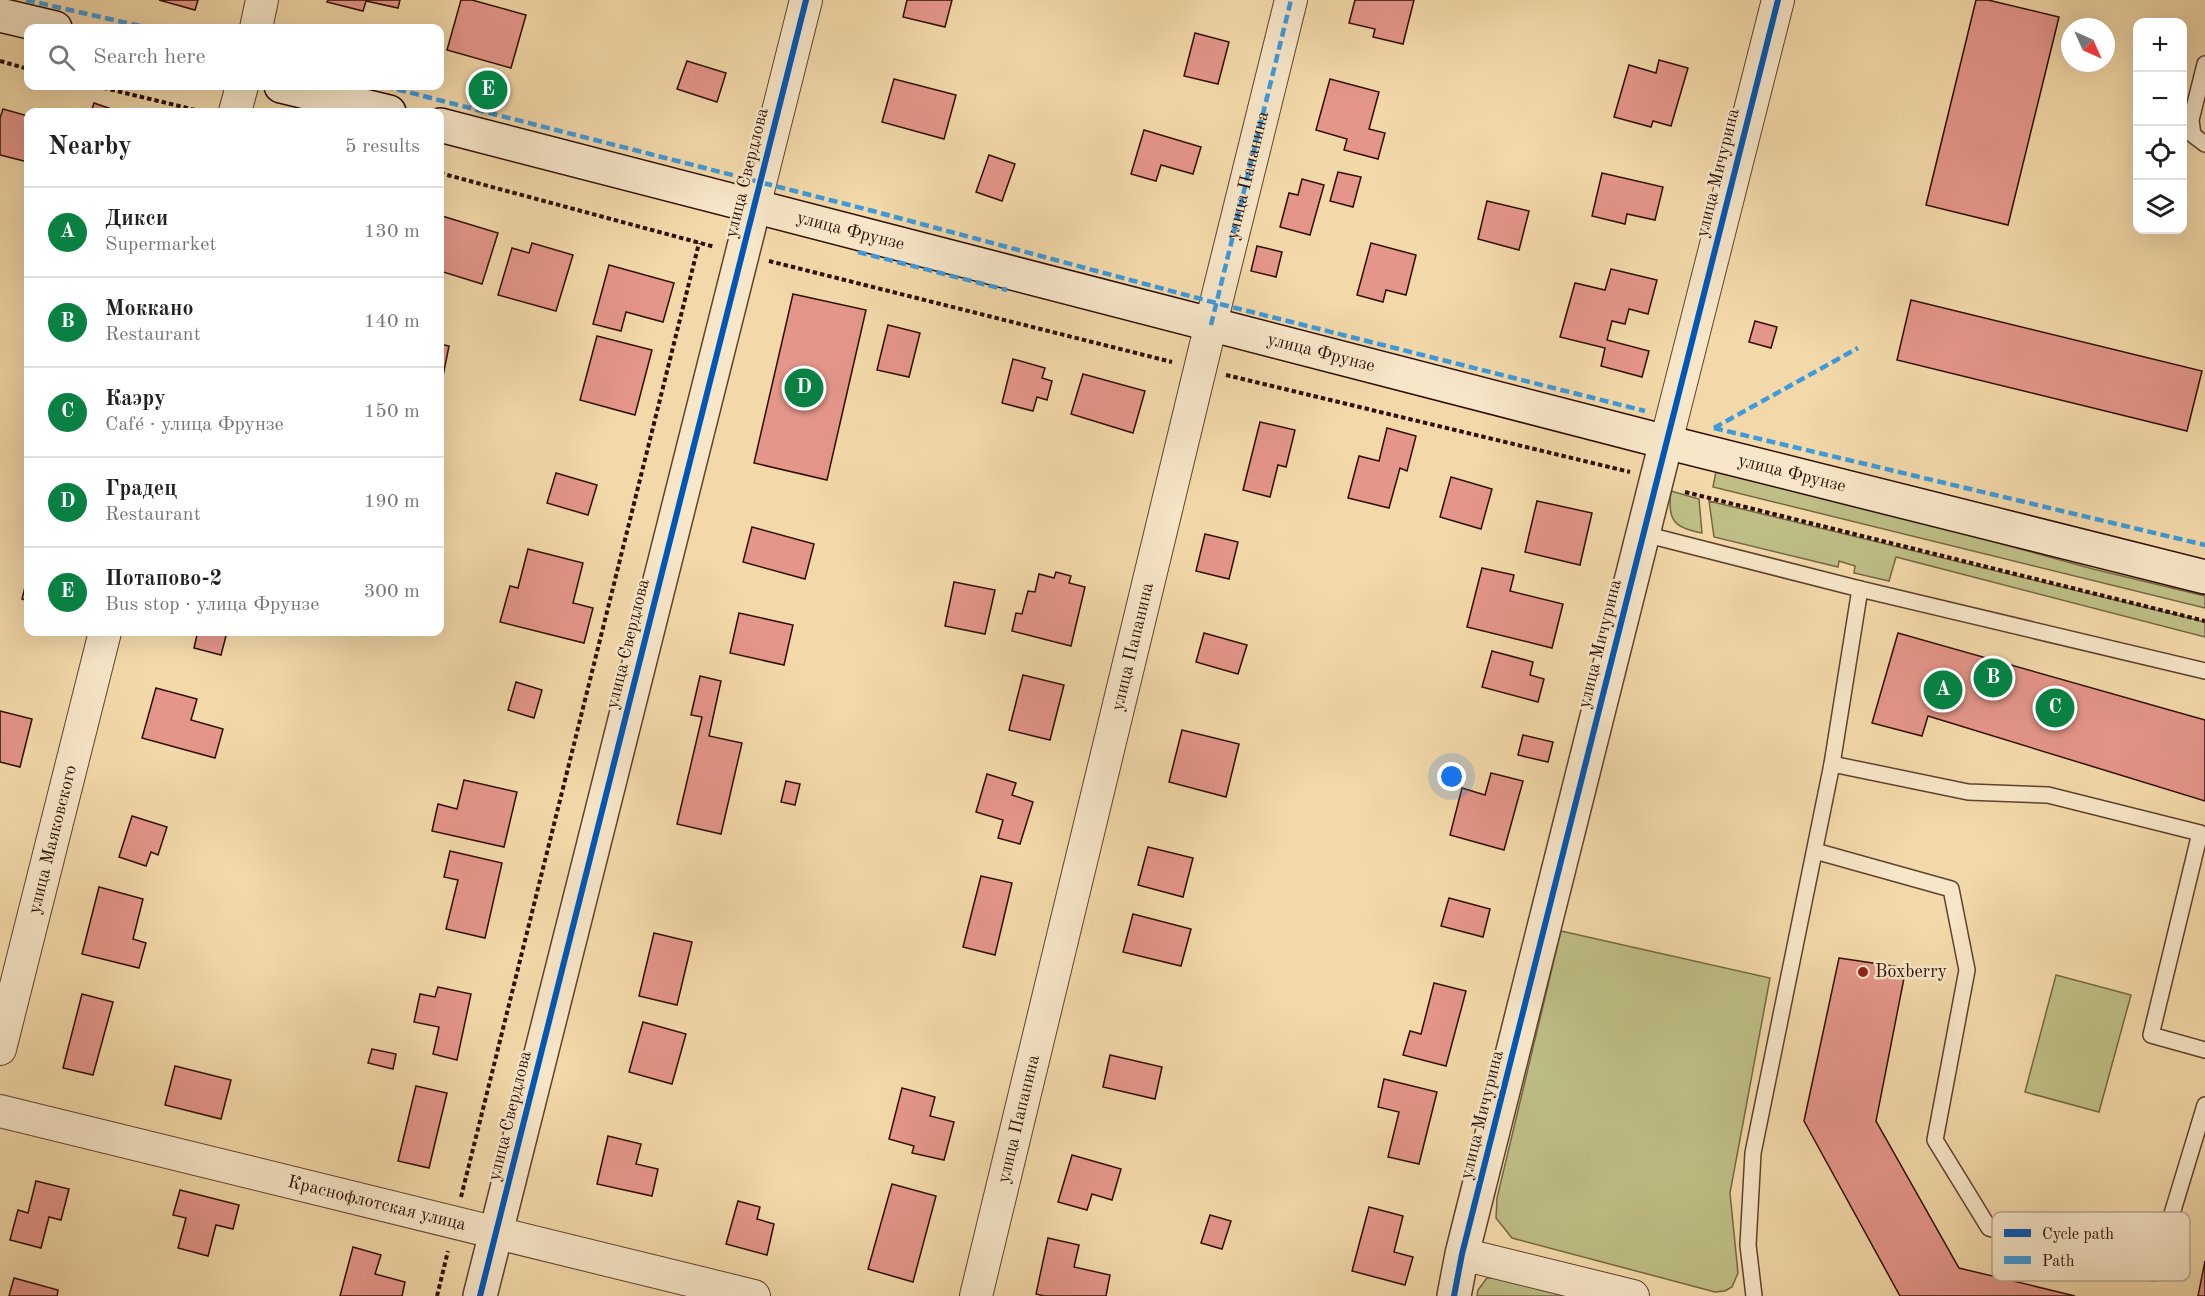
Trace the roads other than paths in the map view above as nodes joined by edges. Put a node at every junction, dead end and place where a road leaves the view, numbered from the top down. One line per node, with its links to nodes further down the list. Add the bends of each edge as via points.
1 (262, 0): 7 (street)
2 (806, 0): 15 (street, улица Свердлова)
3 (1291, 0): 16 (street, улица Папанина)
4 (1778, 0): 17 (street, улица Мичурина)
5 (0, 15): 6 (street)
6 (38, 24)
7 (257, 24)
8 (2205, 64): 14 (lane, via 2191,120 2193,135)
9 (241, 90): 11 (street)
10 (298, 90): 12 (street)
11 (236, 108)
12 (372, 108)
13 (444, 126): 15 (street, улица Фрунзе)
14 (2205, 144)
15 (754, 207): 16 (street, улица Фрунзе); 31 (street, улица Свердлова)
16 (1211, 325): 17 (street, улица Фрунзе); 35 (street, улица Папанина)
17 (1666, 442): 18 (street, улица Мичурина); 19 (street, улица Фрунзе)
18 (1644, 534): 20 (lane); 32 (street, улица Мичурина)
19 (2205, 577)
20 (1860, 589): 22 (lane); 23 (lane)
21 (104, 636): 25 (street, улица Маяковского)
22 (2205, 671)
23 (1832, 764): 24 (lane); 26 (lane, via 1968,792 2048,795 2200,833 2151,1035)
24 (1815, 851): 30 (lane, via 1951,889 1967,970 1935,1140); 38 (lane, via 1753,1153 1748,1245)
25 (0, 1049)
26 (2205, 1050)
27 (2205, 1105): 29 (lane)
28 (0, 1111): 31 (street, Краснофлотская улица)
29 (2173, 1212)
30 (1992, 1229)
31 (496, 1232): 33 (street, улица Свердлова); 34 (street, Краснофлотская улица)
32 (1462, 1254): 36 (street, улица Мичурина); 37 (street)
33 (480, 1296)
34 (754, 1296)
35 (976, 1296)
36 (1454, 1296)
37 (1633, 1296)
38 (1754, 1296)

